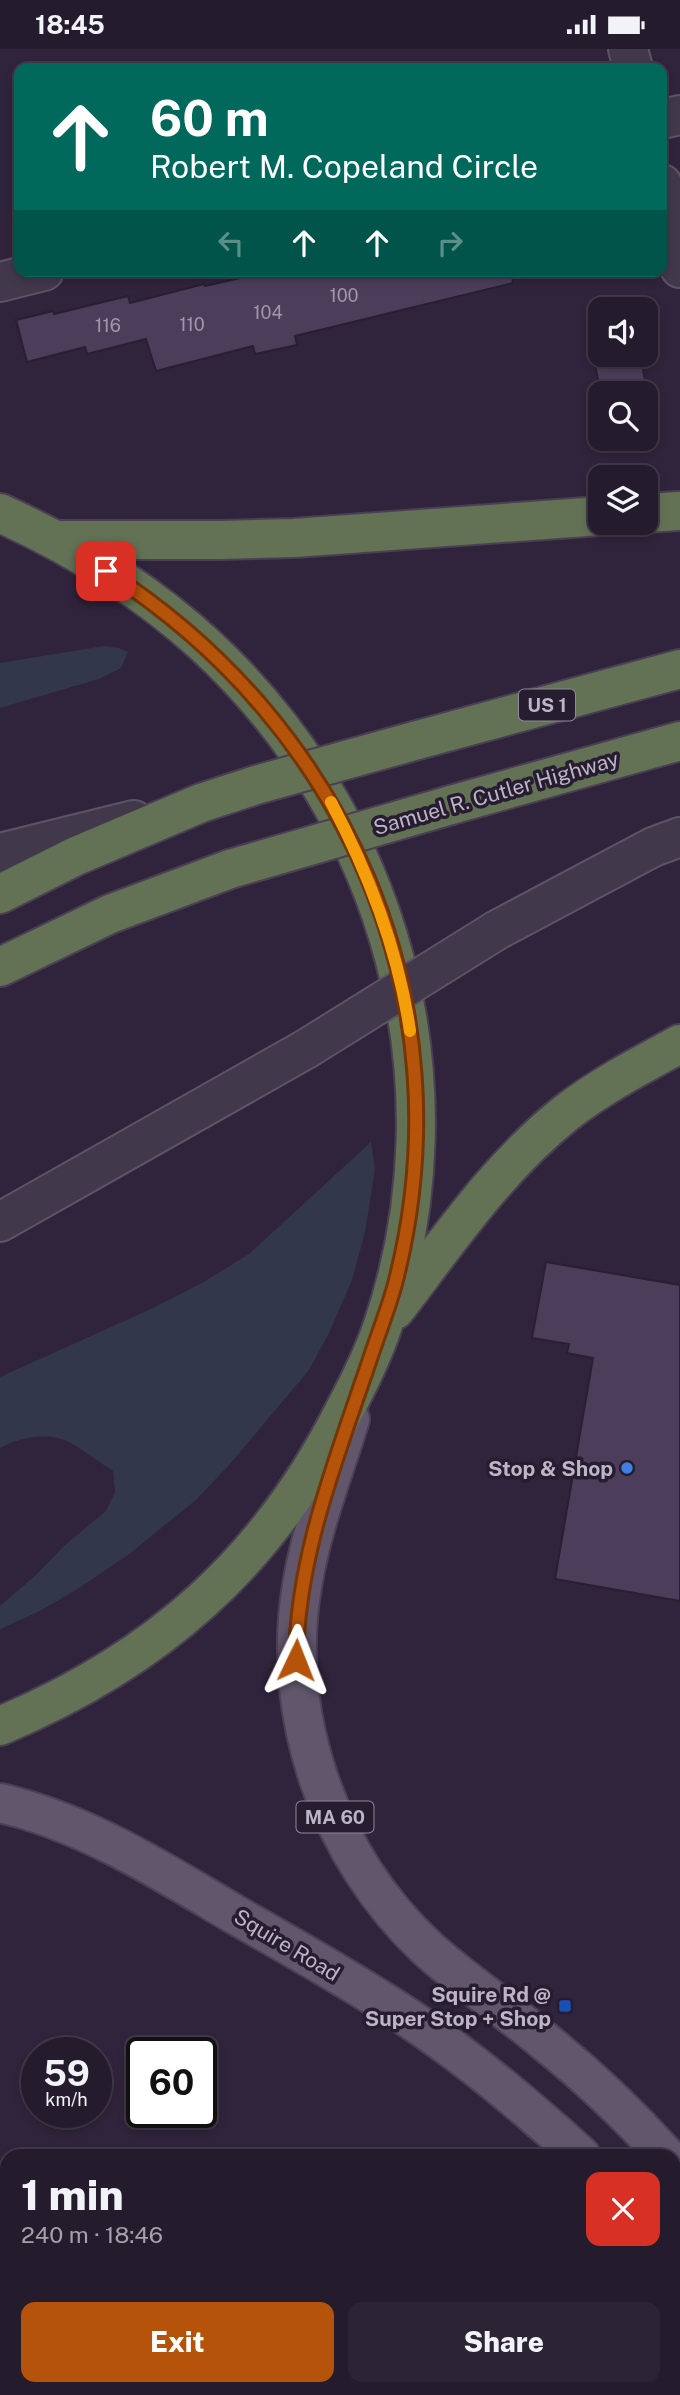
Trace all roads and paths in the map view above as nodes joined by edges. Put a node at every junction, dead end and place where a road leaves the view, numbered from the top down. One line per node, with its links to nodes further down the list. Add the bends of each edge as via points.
1 (667, 207): 2 (street)
2 (680, 268)
3 (20, 277): 4 (street)
4 (0, 282)
5 (680, 511): 6 (highway)
6 (658, 512)
7 (0, 513): 9 (highway, MA 60)
8 (588, 517): 9 (highway, via 294,538)
9 (53, 540): 19 (highway, MA 60, via 139,593 187,629 232,672 317,779 364,871 405,997 416,1111 411,1207)
10 (680, 669): 12 (highway, US 1, bridge)
11 (680, 741): 16 (highway, Samuel R. Cutler Highway, bridge, via 230,869 110,914)
12 (201, 803): 14 (street); 15 (highway, US 1)
13 (680, 837): 18 (street, bridge, via 497,930 306,1049)
14 (0, 853)
15 (0, 894)
16 (0, 967)
17 (680, 1044): 19 (highway, via 567,1112 522,1152 481,1197)
18 (0, 1222)
19 (377, 1340): 20 (highway, via 309,1475 236,1570 191,1612 123,1662 70,1694); 22 (main road, MA 60, via 312,1538 300,1600 297,1685 320,1782 356,1859 409,1931)
20 (0, 1726)
21 (0, 1803): 24 (main road, Squire Road, via 46,1816 118,1848 363,1990 501,2086)
22 (624, 2112): 23 (main road); 25 (main road, MA 60)
23 (680, 2127)
24 (572, 2149)
25 (659, 2149)

